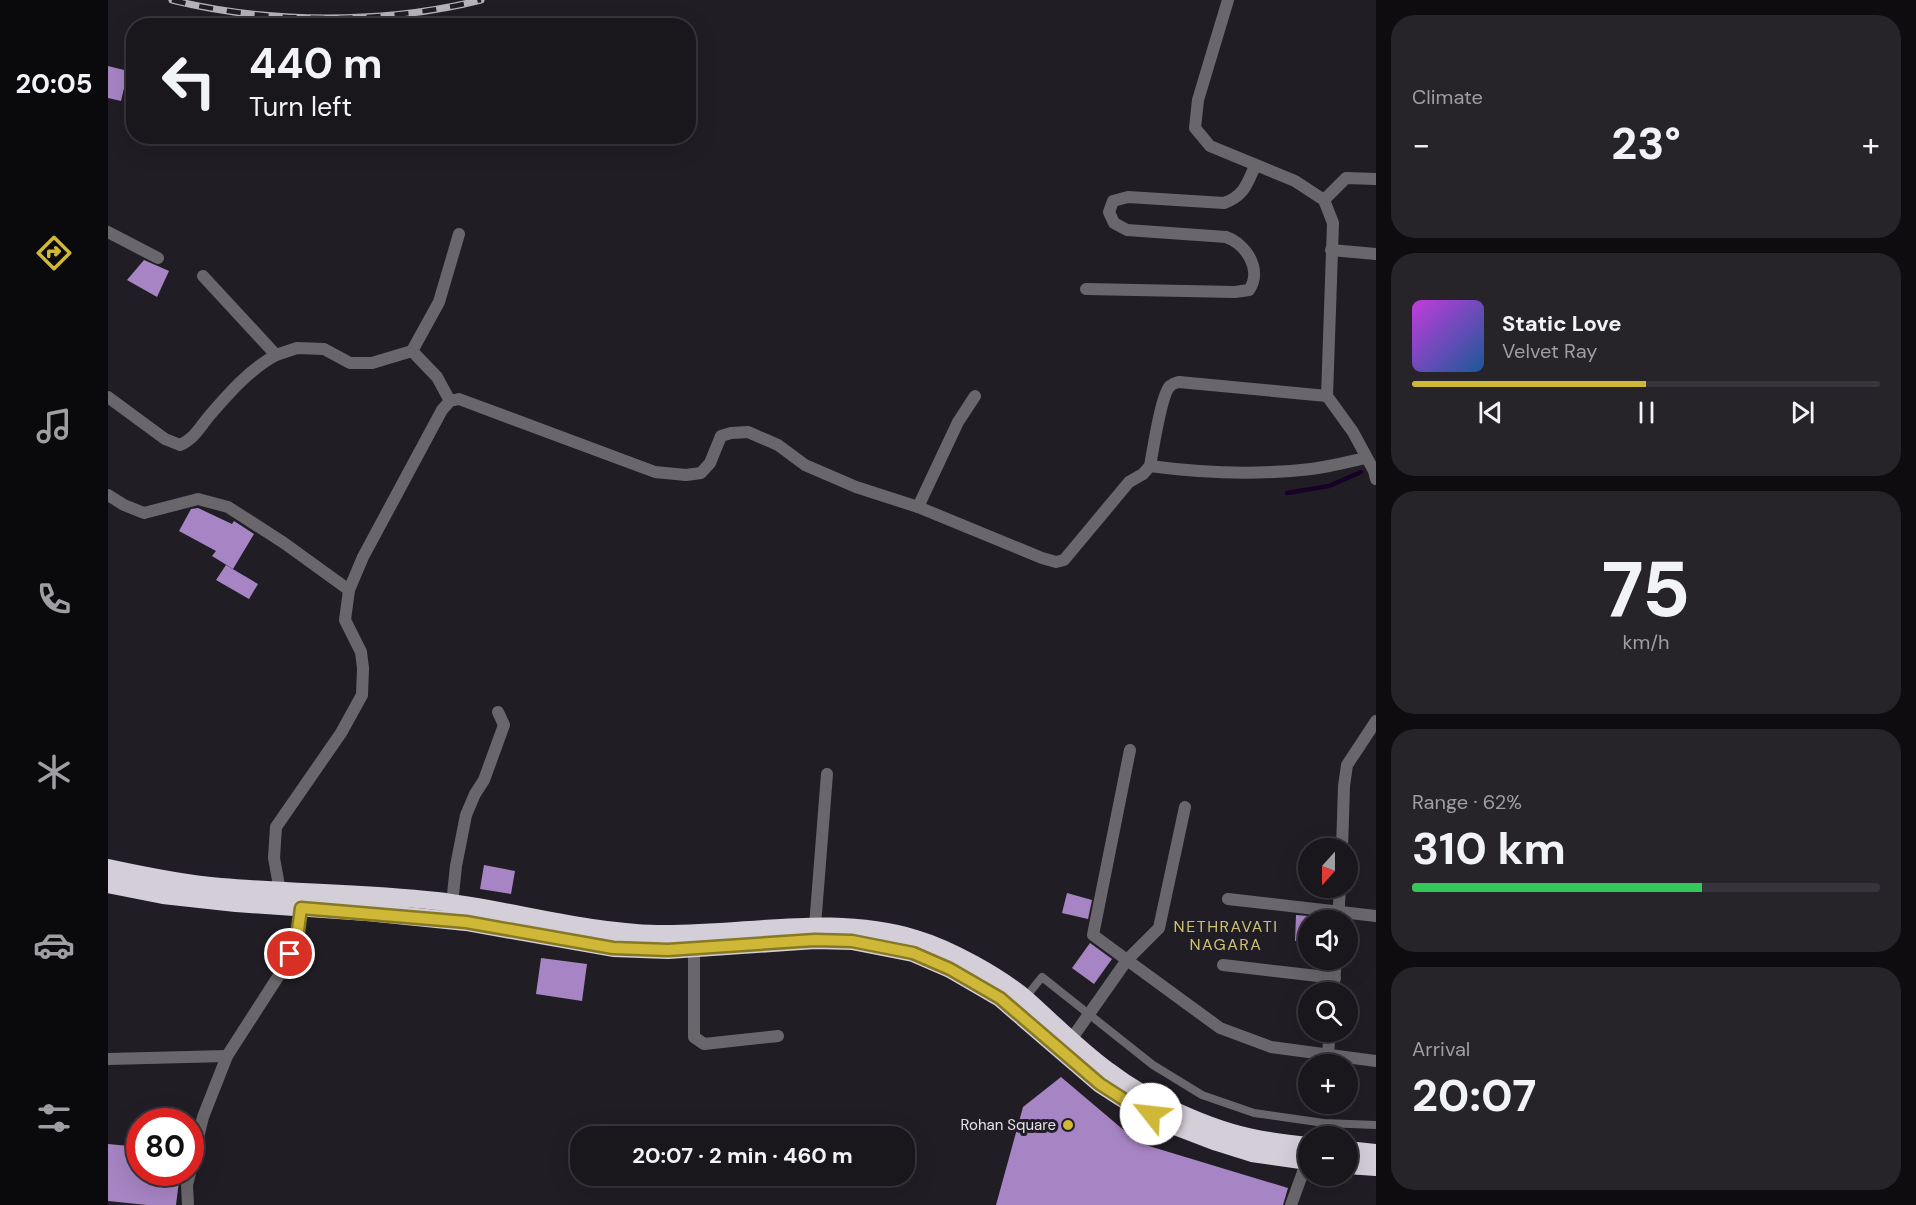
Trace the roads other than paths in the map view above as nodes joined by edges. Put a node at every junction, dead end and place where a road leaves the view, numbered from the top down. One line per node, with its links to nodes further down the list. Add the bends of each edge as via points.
1 (1228, 0): 2 (street, via 1198,100 1195,128 1210,146)
2 (1255, 165): 4 (street, via 1295,181); 11 (street, via 1236,199 1224,203 1128,197 1113,201 1109,212 1114,223 1127,230 1232,239 1251,258 1254,279 1249,290)
3 (1376, 179): 4 (street, via 1346,178)
4 (1324, 200): 7 (street, via 1333,223)
5 (108, 232): 9 (street)
6 (459, 234): 12 (street, via 439,302)
7 (1331, 250): 8 (street); 15 (street)
8 (1376, 254)
9 (158, 258)
10 (202, 276): 13 (street)
11 (1086, 289)
12 (412, 351): 13 (street, via 372,363 350,363 324,349 297,348); 17 (street, via 437,377)
13 (276, 354): 16 (street, via 260,363 190,440 180,445 165,439)
14 (975, 396): 22 (street, via 958,422)
15 (1327, 396): 18 (street); 19 (street, via 1174,383 1163,400)
16 (108, 397)
17 (450, 401): 22 (street, via 459,399 655,472 701,473 710,463 721,436 748,432 778,445 805,465); 23 (street, via 419,452)
18 (1366, 458): 19 (street, via 1312,469 1269,471 1193,472); 20 (street)
19 (1150, 466): 22 (street, via 1129,482 1064,560 1056,562)
20 (1376, 479)
21 (108, 495): 23 (street, via 144,513 198,499 228,507)
22 (918, 507)
23 (349, 590): 32 (street, via 345,620 361,652 362,695 341,733 276,827 274,858)
24 (498, 712): 35 (street, via 504,725 466,815)
25 (1376, 721): 29 (street, via 1347,765)
26 (1130, 750): 41 (street, via 1093,936)
27 (827, 774): 39 (street)
28 (1185, 807): 41 (street, via 1159,928)
29 (1342, 838)
30 (108, 868): 32 (highway, via 159,879)
31 (108, 884): 34 (highway, via 163,895)
32 (280, 891): 34 (highway)
33 (1228, 899): 36 (street)
34 (301, 900): 35 (highway); 40 (highway, via 466,922 613,948); 52 (street, via 297,938 283,969)
35 (452, 904): 39 (highway, via 654,934)
36 (1298, 910)
37 (1358, 916): 38 (street)
38 (1376, 916)
39 (815, 926): 46 (highway, via 854,927 917,939 957,956)
40 (694, 949): 48 (street, via 694,1037 704,1044); 60 (highway, via 815,940 852,941 913,953 1000,998 1100,1084 1131,1104 1170,1124 1252,1153)
41 (1127, 960): 47 (street); 51 (street, via 1220,1028 1271,1047)
42 (1223, 965): 44 (street)
43 (1335, 970): 44 (street)
44 (1335, 978): 45 (street)
45 (1334, 982)
46 (1025, 999): 47 (lane, via 1042,977); 49 (highway)
47 (1088, 1013): 49 (street); 56 (lane, via 1153,1065 1202,1095 1254,1113 1324,1123)
48 (777, 1036)
49 (1070, 1041): 58 (highway, via 1139,1092 1176,1111)
50 (1329, 1042): 51 (street)
51 (1328, 1053): 54 (street)
52 (227, 1056): 53 (street); 55 (street)
53 (108, 1059)
54 (1376, 1061)
55 (204, 1112)
56 (1376, 1125)
57 (1358, 1151): 59 (highway)
58 (1298, 1153)
59 (1376, 1153)
60 (1298, 1155)
61 (1358, 1166): 62 (highway)
62 (1376, 1167)
63 (1298, 1185): 66 (street)
64 (187, 1186): 65 (street)
65 (188, 1205)
66 (1291, 1205)

